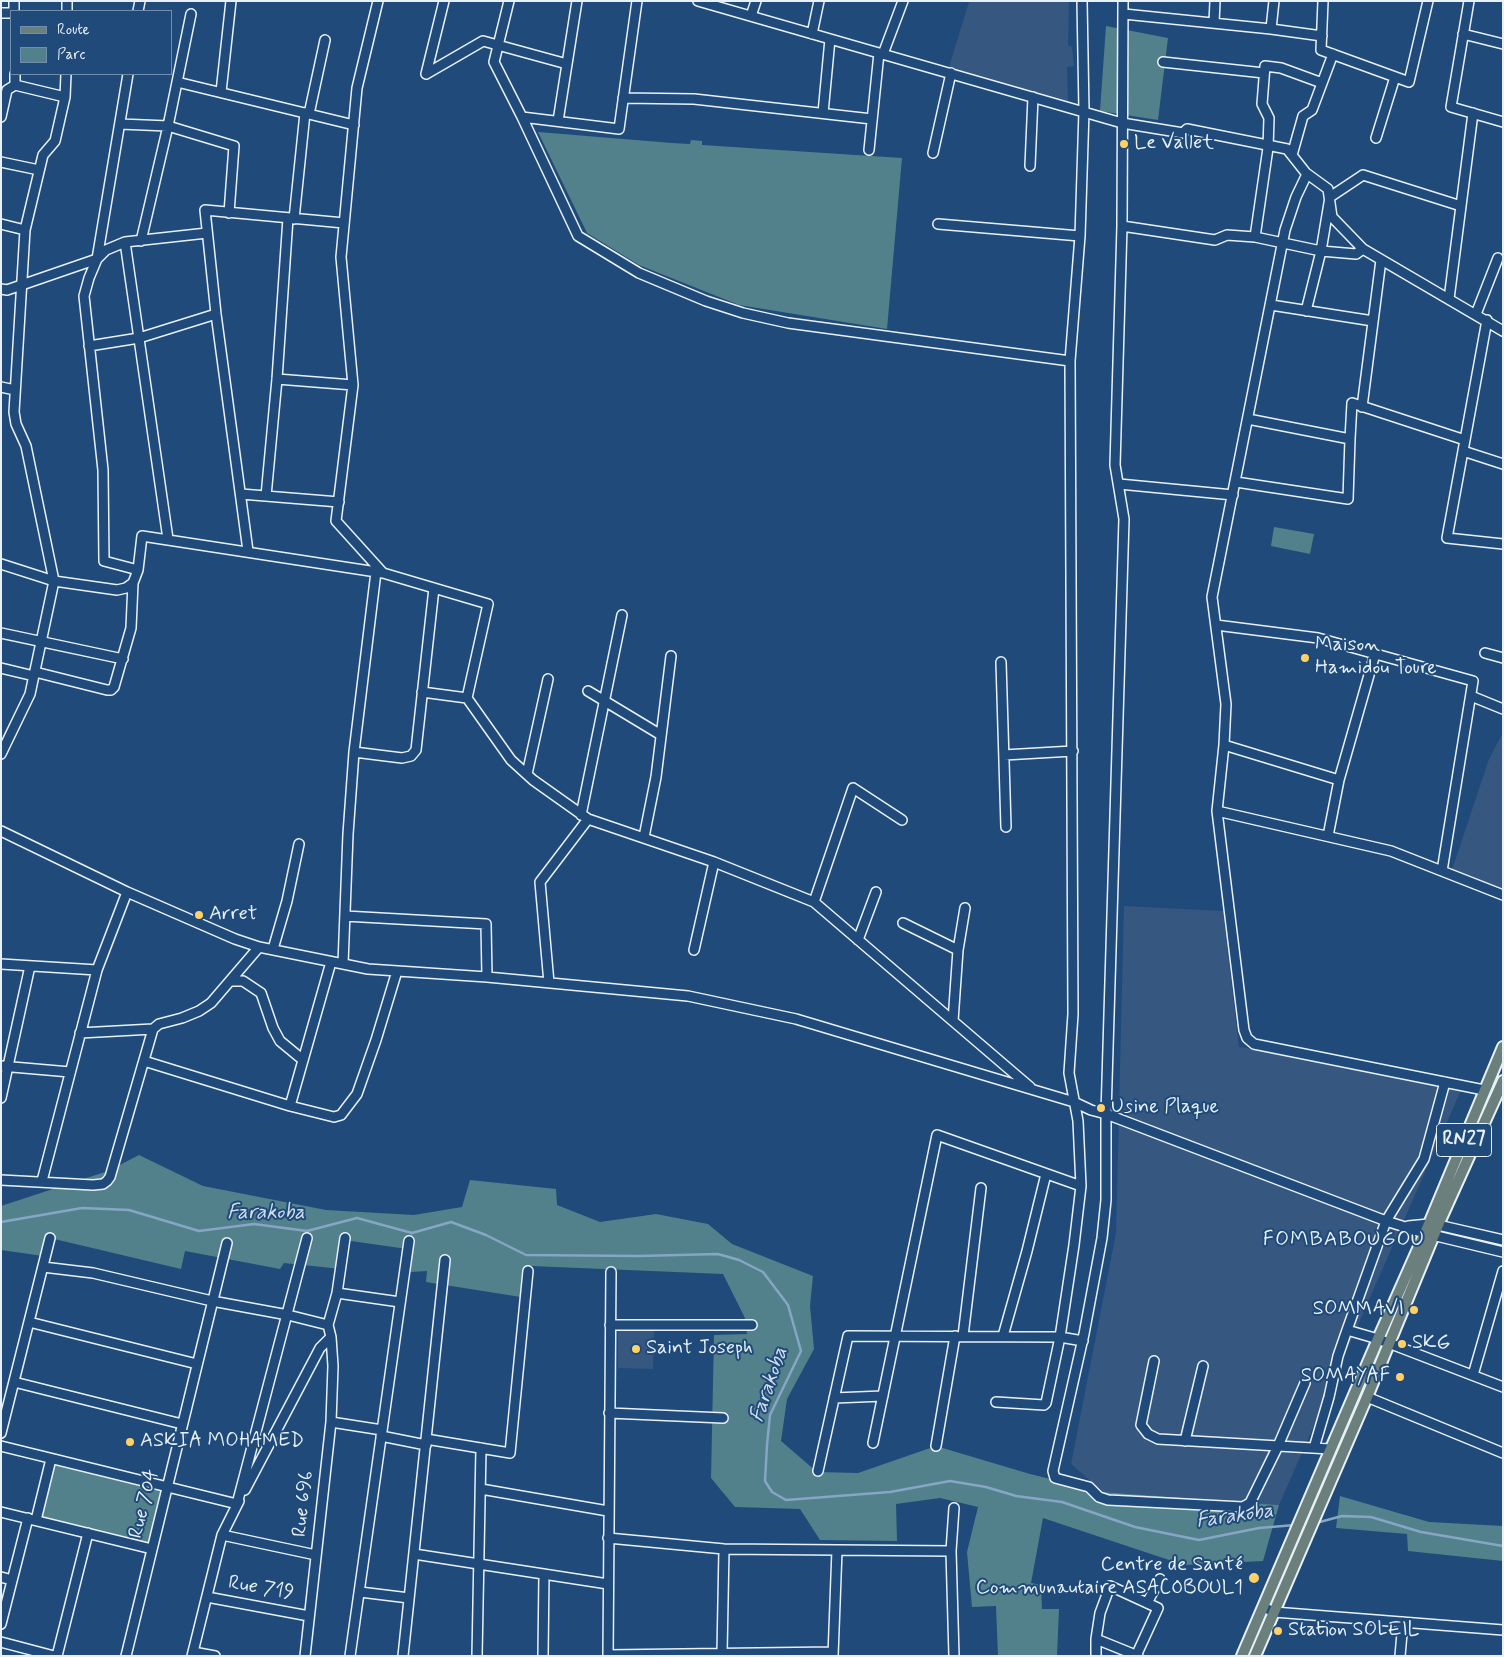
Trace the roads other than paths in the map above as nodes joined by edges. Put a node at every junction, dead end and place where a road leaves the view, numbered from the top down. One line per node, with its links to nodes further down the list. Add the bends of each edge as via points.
1 (231, 1): 43 (street)
2 (378, 1): 58 (street, via 357,88)
3 (444, 1): 29 (street, via 426,74 483,41)
4 (509, 1): 29 (street)
5 (577, 1): 33 (street)
6 (637, 1): 46 (street)
7 (698, 1): 20 (street)
8 (756, 1): 20 (street)
9 (820, 1): 23 (street)
10 (903, 1): 30 (street)
11 (1082, 1): 47 (street)
12 (1123, 1): 19 (street)
13 (1214, 1): 21 (street)
14 (1274, 1): 22 (street)
15 (1323, 1): 25 (street)
16 (1428, 1): 39 (street, via 1409,82)
17 (1469, 1): 24 (street)
18 (191, 14): 40 (street)
19 (1124, 14): 21 (street); 56 (street)
20 (751, 16): 23 (street)
21 (1214, 23): 22 (street)
22 (1271, 29): 25 (street)
23 (812, 34): 26 (street)
24 (1463, 34): 28 (street); 50 (street, via 1451,107)
25 (1322, 36): 31 (street, via 1321,50)
26 (830, 39): 30 (street); 49 (street)
27 (325, 40): 48 (street)
28 (1503, 44)
29 (498, 46): 33 (street); 52 (street, via 494,62)
30 (881, 53): 34 (street); 53 (street)
31 (1333, 54): 39 (street); 41 (street)
32 (1163, 62): 35 (street)
33 (567, 64): 54 (street)
34 (951, 73): 45 (street); 63 (street)
35 (1264, 74): 41 (street, via 1265,66 1281,68); 61 (street, via 1262,104 1269,118)
36 (14, 75): 42 (street)
37 (66, 75): 44 (street)
38 (128, 75): 57 (street)
39 (1395, 77): 60 (street)
40 (177, 82): 43 (street); 59 (street)
41 (1322, 83): 64 (street, via 1312,110 1303,116)
42 (8, 88): 44 (street); 51 (street)
43 (221, 92): 48 (street)
44 (65, 97): 67 (street, via 55,141 43,155)
45 (1033, 97): 47 (street); 66 (street)
46 (623, 98): 49 (street, via 694,99); 54 (street, via 619,129)
47 (1084, 112): 56 (street); 79 (street)
48 (307, 113): 58 (street); 72 (street)
49 (823, 113): 53 (street)
50 (1473, 113): 55 (street); 70 (street)
51 (1, 117)
52 (522, 117): 54 (street); 101 (street, via 578,236 639,274 706,302 788,323)
53 (872, 119): 62 (street)
54 (558, 121)
55 (1503, 122)
56 (1122, 123): 61 (street, via 1182,133 1187,129); 76 (street)
57 (120, 124): 59 (street); 87 (street)
58 (354, 125): 73 (street)
59 (168, 126): 71 (street, via 234,146); 81 (street)
60 (1376, 138)
61 (1268, 144): 64 (street, via 1287,149); 80 (street)
62 (869, 150)
63 (933, 153)
64 (1292, 155): 68 (street)
65 (1, 162): 67 (street)
66 (1030, 166)
67 (40, 170): 77 (street)
68 (1307, 174): 69 (street, via 1328,189); 83 (street, via 1296,197)
69 (1330, 197): 70 (street, via 1364,175); 84 (street, via 1332,217); 85 (street)
70 (1461, 206): 91 (street)
71 (229, 213): 72 (street); 78 (street, via 205,210)
72 (291, 218): 73 (street); 102 (street)
73 (344, 223): 103 (street, via 341,257)
74 (1, 224): 77 (street)
75 (938, 224): 79 (street)
76 (1122, 226): 80 (street, via 1215,240 1227,235); 113 (street, via 1115,465)
77 (25, 230): 89 (street)
78 (207, 233): 81 (street); 94 (street)
79 (1080, 236): 101 (street)
80 (1255, 237): 83 (street)
81 (141, 241): 82 (street)
82 (125, 242): 87 (street, via 106,250); 99 (street)
83 (1283, 243): 85 (street); 92 (street)
84 (1363, 249): 85 (street, via 1356,254); 88 (street)
85 (1321, 250): 93 (street)
86 (1498, 258): 95 (street)
87 (97, 259): 89 (street); 100 (street, via 84,296)
88 (1381, 260): 91 (street); 97 (street)
89 (22, 284): 90 (street, via 7,290); 105 (street)
90 (1, 288)
91 (1449, 299): 95 (street)
92 (1270, 305): 93 (street); 107 (street)
93 (1306, 311): 97 (street)
94 (216, 314): 99 (street); 114 (street)
95 (1476, 314): 96 (street)
96 (1487, 320): 98 (street); 109 (street)
97 (1373, 321): 106 (street)
98 (1503, 331)
99 (139, 338): 100 (street); 118 (street)
100 (89, 346): 122 (street, via 103,470 104,561)
101 (1070, 360): 148 (street)
102 (277, 379): 103 (street); 116 (street)
103 (353, 386): 117 (street)
104 (1, 387): 105 (street)
105 (15, 390): 124 (street, via 16,424 26,446)
106 (1362, 407): 108 (street, via 1352,404); 109 (street)
107 (1248, 419): 108 (street); 112 (street)
108 (1350, 439): 112 (street, via 1348,499)
109 (1465, 440): 110 (street)
110 (1463, 451): 111 (street); 119 (street, via 1447,538)
111 (1503, 464)
112 (1236, 482): 115 (street)
113 (1119, 484): 115 (street); 200 (street, via 1124,519)
114 (241, 494): 116 (street); 120 (street)
115 (1233, 495): 128 (street, via 1212,597)
116 (266, 496): 117 (street)
117 (339, 502): 123 (street, via 336,521)
118 (168, 539): 120 (street); 122 (street, via 142,536)
119 (1503, 544)
120 (248, 552): 123 (street)
121 (1, 564): 124 (street)
122 (138, 570): 125 (street)
123 (379, 572): 126 (street); 149 (street)
124 (54, 581): 125 (street, via 117,590); 130 (street)
125 (133, 583): 135 (street, via 131,628)
126 (434, 588): 140 (street); 143 (street, via 488,604)
127 (622, 615): 144 (street)
128 (1216, 625): 132 (street, via 1318,638); 147 (street, via 1226,704)
129 (1, 633): 130 (street)
130 (41, 641): 135 (street); 138 (street)
131 (1485, 653): 134 (street)
132 (1375, 654): 142 (street, via 1473,680); 153 (street)
133 (671, 656): 146 (street)
134 (1503, 658)
135 (122, 659): 138 (street, via 111,690)
136 (1001, 662): 151 (street)
137 (1, 668): 138 (street)
138 (34, 674): 150 (street, via 30,694)
139 (548, 679): 152 (street)
140 (422, 692): 143 (street); 149 (street, via 416,750 411,756 402,758)
141 (588, 692): 144 (street)
142 (1471, 696): 145 (street); 163 (street)
143 (467, 698): 152 (street, via 510,760)
144 (604, 701): 146 (street); 155 (street)
145 (1503, 709)
146 (662, 735): 160 (street)
147 (1224, 745): 153 (street); 154 (street)
148 (1072, 751): 151 (street); 198 (street, via 1074,1014 1069,1073)
149 (354, 752): 169 (street)
150 (1, 754)
151 (1004, 755): 157 (street)
152 (527, 774): 155 (street)
153 (1340, 780): 159 (street)
154 (1216, 811): 159 (street); 194 (street, via 1247,1038 1254,1044)
155 (585, 817): 160 (street); 184 (street, via 540,882)
156 (902, 820): 167 (street, via 853,788)
157 (1006, 827)
158 (1, 831): 164 (street)
159 (1328, 836): 163 (street, via 1391,851)
160 (644, 837): 162 (street)
161 (299, 844): 173 (street)
162 (714, 862): 167 (street); 174 (street)
163 (1442, 871): 166 (street)
164 (127, 892): 172 (street, via 235,939); 180 (street)
165 (876, 892): 171 (street)
166 (1503, 895)
167 (814, 902): 171 (street)
168 (965, 908): 175 (street)
169 (345, 916): 178 (street); 182 (street, via 486,924)
170 (903, 923): 175 (street)
171 (858, 940): 185 (street)
172 (259, 946): 173 (street); 183 (street)
173 (273, 950): 176 (street)
174 (694, 950)
175 (958, 950): 185 (street)
176 (331, 962): 178 (street); 189 (street)
177 (1, 964): 179 (street)
178 (343, 964): 181 (street)
179 (30, 966): 180 (street); 191 (street)
180 (97, 970): 187 (street)
181 (397, 971): 182 (street); 199 (street, via 376,1040 350,1105 334,1117)
182 (486, 977): 184 (street)
183 (231, 981): 186 (street, via 200,1011 159,1024); 189 (street, via 243,981 261,993 280,1041)
184 (549, 983): 195 (street, via 688,996 787,1017)
185 (953, 1021): 195 (street)
186 (153, 1030): 187 (street); 190 (street)
187 (80, 1033): 192 (street)
188 (1503, 1047): 196 (main road, RN27)
189 (303, 1060): 199 (street)
190 (144, 1061): 199 (street); 203 (street, via 107,1181 93,1185)
191 (5, 1067): 192 (street); 197 (street)
192 (70, 1072): 203 (street)
193 (1503, 1081): 207 (main road, RN27)
194 (1446, 1082): 196 (street); 206 (street, via 1424,1159)
195 (1032, 1088): 198 (street)
196 (1484, 1090): 207 (main road, RN27)
197 (1, 1098)
198 (1074, 1102): 200 (street); 204 (street)
199 (290, 1106)
200 (1106, 1114): 206 (street); 235 (street, via 1106,1200)
201 (1046, 1174): 204 (street); 229 (street, via 937,1135); 231 (street)
202 (1, 1180): 203 (street)
203 (42, 1181)
204 (1081, 1186): 233 (street)
205 (981, 1188): 230 (street)
206 (1386, 1221): 207 (street); 228 (street)
207 (1431, 1229): 211 (street); 214 (street); 234 (main road, RN27); 236 (main road, RN27)
208 (50, 1238): 216 (street)
209 (307, 1238): 223 (street)
210 (345, 1238): 220 (street, Rue 696)
211 (1503, 1240)
212 (409, 1242): 222 (street)
213 (227, 1244): 221 (street, Rue 704)
214 (1503, 1252)
215 (446, 1260): 255 (street)
216 (43, 1267): 221 (street, via 93,1273); 224 (street)
217 (1503, 1271): 240 (street)
218 (528, 1272): 260 (street, via 510,1452)
219 (611, 1272): 226 (street)
220 (337, 1293): 222 (street); 225 (street, Rue 696)
221 (212, 1301): 223 (street); 238 (street, Rue 704)
222 (400, 1302): 252 (street)
223 (288, 1315): 225 (street); 268 (street)
224 (29, 1322): 238 (street); 241 (street)
225 (328, 1325): 232 (street, Rue 696)
226 (610, 1325): 227 (street); 248 (street)
227 (752, 1325)
228 (1347, 1330): 234 (street); 261 (street)
229 (896, 1336): 230 (street); 244 (street); 246 (street, via 848,1336)
230 (959, 1336): 231 (street); 258 (street)
231 (1003, 1336): 233 (street)
232 (331, 1337): 250 (street, Rue 696); 268 (street, via 320,1348)
233 (1060, 1337): 235 (street); 247 (street, via 1045,1404)
234 (1378, 1338): 236 (street); 262 (main road, RN27)
235 (1083, 1341): 259 (street, via 1055,1478 1089,1488 1108,1500 1243,1507 1250,1502)
236 (1390, 1343): 240 (street); 245 (main road, RN27)
237 (1154, 1361): 254 (street, via 1141,1425 1158,1439)
238 (197, 1364): 251 (street, Rue 704)
239 (1203, 1366): 254 (street)
240 (1473, 1375): 243 (street)
241 (14, 1382): 251 (street); 253 (street)
242 (1305, 1383): 259 (street)
243 (1503, 1387)
244 (883, 1396): 246 (street); 256 (street)
245 (1367, 1397): 263 (street); 293 (main road, RN27)
246 (834, 1398): 265 (street)
247 (996, 1402)
248 (609, 1413): 249 (street); 270 (street)
249 (722, 1418)
250 (331, 1422): 252 (street); 281 (street, Rue 696)
251 (182, 1424): 266 (street, Rue 704)
252 (382, 1433): 255 (street); 288 (street)
253 (1, 1434)
254 (1185, 1441): 259 (street)
255 (426, 1442): 260 (street); 280 (street)
256 (873, 1443)
257 (1, 1446): 264 (street)
258 (936, 1446)
259 (1278, 1446): 261 (street)
260 (482, 1448): 267 (street)
261 (1314, 1448): 262 (street)
262 (1330, 1449): 292 (main road, RN27)
263 (1503, 1453)
264 (51, 1459): 266 (street); 272 (street)
265 (818, 1471)
266 (167, 1488): 268 (street); 276 (street, Rue 704)
267 (481, 1489): 270 (street); 282 (street)
268 (237, 1504): 274 (street)
269 (954, 1508): 279 (street)
270 (608, 1511): 275 (street)
271 (1, 1512): 272 (street)
272 (32, 1519): 273 (street); 286 (street)
273 (88, 1534): 276 (street); 304 (street)
274 (222, 1535): 281 (street); 289 (street)
275 (608, 1538): 277 (street); 287 (street)
276 (152, 1549): 305 (street, Rue 704)
277 (724, 1549): 278 (street); 301 (street)
278 (836, 1550): 279 (street); 302 (street)
279 (951, 1551): 312 (street)
280 (414, 1554): 282 (street); 290 (street)
281 (316, 1555): 294 (street, Rue 696)
282 (479, 1564): 283 (street); 310 (street)
283 (544, 1574): 287 (street); 311 (street)
284 (1, 1577): 286 (street)
285 (1160, 1579): 291 (street)
286 (12, 1580): 296 (street)
287 (608, 1584): 303 (street)
288 (360, 1592): 290 (street); 308 (street)
289 (207, 1597): 294 (street, Rue 719); 300 (street)
290 (409, 1598): 309 (street)
291 (1147, 1603): 298 (street, via 1110,1586 1100,1613); 314 (street, via 1158,1608)
292 (1263, 1607): 293 (street); 315 (main road, RN27)
293 (1274, 1612): 295 (street); 316 (main road, RN27)
294 (309, 1616): 307 (street, Rue 696)
295 (1404, 1622): 297 (street); 317 (street)
296 (1, 1624)
297 (1503, 1630)
298 (1096, 1639): 313 (street); 314 (street)
299 (1, 1642): 304 (street)
300 (192, 1654): 306 (street)
301 (722, 1654): 302 (street); 303 (street)
302 (833, 1654)
303 (608, 1655)
304 (56, 1656)
305 (126, 1656)
306 (215, 1656)
307 (305, 1656)
308 (350, 1656)
309 (403, 1656)
310 (477, 1656)
311 (543, 1656)
312 (954, 1656)
313 (1096, 1656)
314 (1137, 1656)
315 (1242, 1656)
316 (1255, 1656)
317 (1400, 1656)

